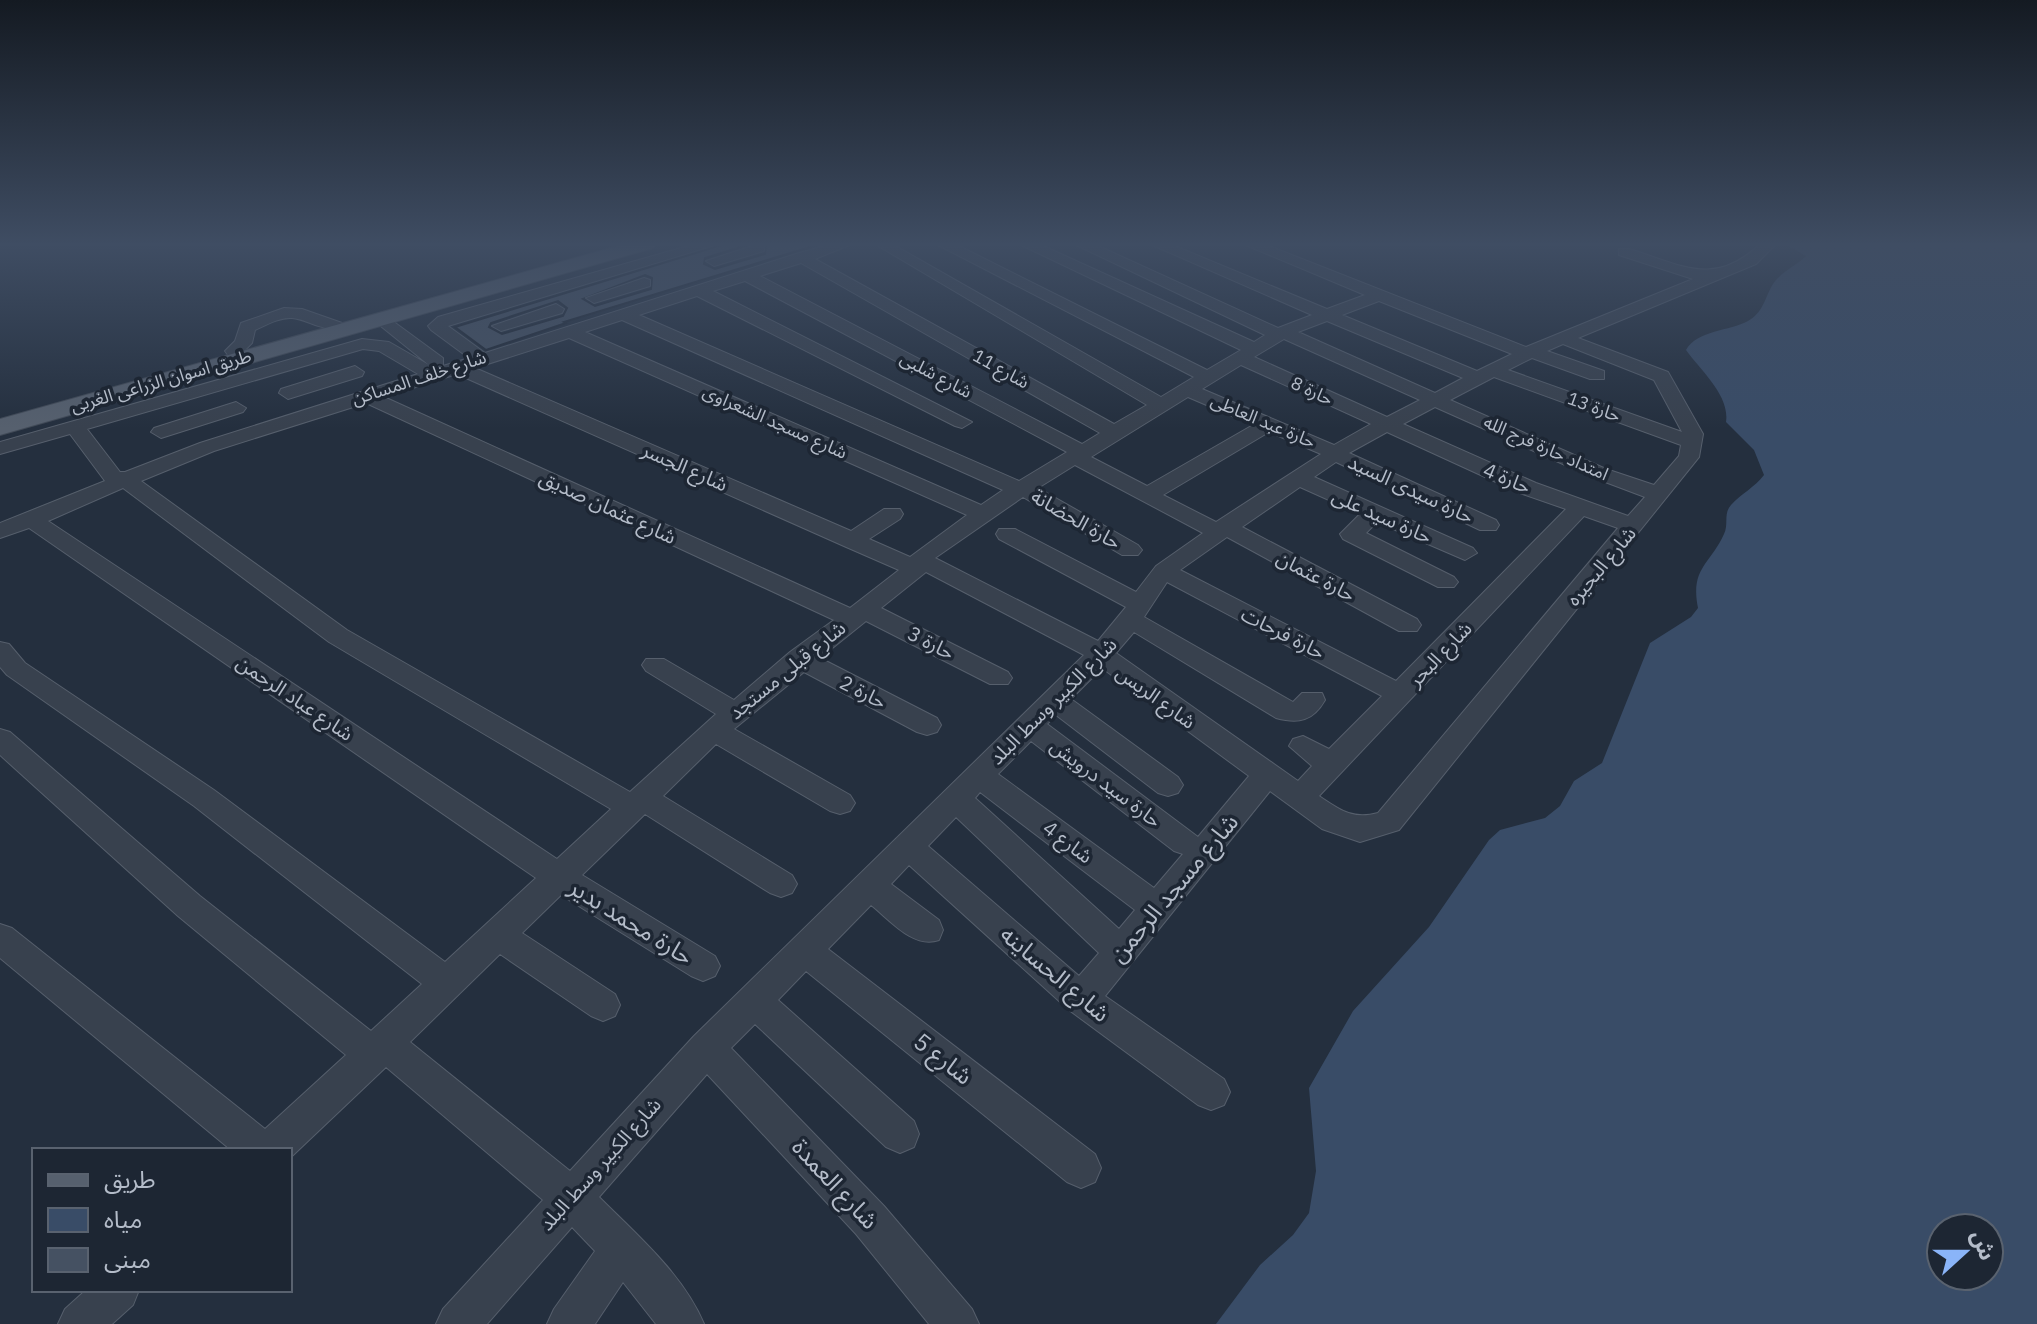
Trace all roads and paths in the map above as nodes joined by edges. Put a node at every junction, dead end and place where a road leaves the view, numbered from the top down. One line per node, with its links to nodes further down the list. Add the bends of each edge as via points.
1 (406, 306): 41 (main road, طريق اسوان الزراعى الغربى)
2 (416, 306): 22 (main road, طريق اسوان الزراعى الغربى)
3 (491, 306): 19 (street)
4 (552, 306): 18 (street, شارع مسجد الشعراوى)
5 (607, 306): 20 (street, حارة الحضانة)
6 (647, 306): 20 (street, شارع خلف المساكن)
7 (733, 306): 48 (street)
8 (799, 306): 59 (street, شارع شلبى)
9 (892, 306): 55 (street, شارع 11)
10 (989, 306): 43 (street)
11 (1057, 306): 37 (street, حارة عبد العاطى)
12 (1151, 306): 30 (street, حارة 8)
13 (1220, 306): 25 (street, امتداد حارة فرج الله)
14 (1305, 306): 21 (street, حارة 13)
15 (1348, 306): 21 (street, شارع قبلى مستجد)
16 (1407, 306): 28 (street)
17 (1645, 306): 26 (street, شارع الكبير وسط البلد)
18 (556, 309): 23 (street); 24 (street, شارع مسجد الشعراوى)
19 (482, 310): 23 (street); 31 (street, via 437,326)
20 (621, 314): 24 (street, شارع خلف المساكن); 63 (street, حارة الحضانة)
21 (1325, 314): 25 (street, شارع قبلى مستجد); 35 (street, حارة 13)
22 (383, 319): 33 (street); 41 (main road, طريق اسوان الزراعى الغربى)
23 (501, 326): 27 (street)
24 (574, 329): 27 (street, شارع خلف المساكن); 68 (street, شارع مسجد الشعراوى)
25 (1281, 333): 30 (street, شارع قبلى مستجد); 42 (street, امتداد حارة فرج الله)
26 (1565, 339): 28 (street, شارع الكبير وسط البلد); 56 (street, via 1661,376 1689,424)
27 (524, 345): 31 (street, شارع خلف المساكن)
28 (1528, 352): 35 (street, شارع الكبير وسط البلد); 36 (street)
29 (325, 354): 32 (street); 33 (street, via 377,343); 34 (street, شارع عثمان صديق)
30 (1247, 354): 37 (street, شارع قبلى مستجد); 50 (street, حارة 8)
31 (481, 358): 33 (street, شارع خلف المساكن)
32 (268, 370): 38 (street); 40 (street)
33 (444, 370): 39 (street, شارع خلف المساكن); 76 (street, شارع الجسر)
34 (355, 372): 39 (street, شارع عثمان صديق); 40 (street)
35 (1488, 375): 42 (street, شارع الكبير وسط البلد); 56 (street, حارة 13)
36 (1597, 375)
37 (1199, 384): 43 (street, شارع قبلى مستجد); 49 (street, حارة عبد العاطى)
38 (217, 385): 44 (street); 45 (street)
39 (375, 392): 46 (street, شارع خلف المساكن); 83 (street, شارع عثمان صديق)
40 (288, 393): 46 (street)
41 (92, 395): 47 (main road, طريق اسوان الزراعى الغربى); 52 (main road, طريق اسوان الزراعى الغربى)
42 (1435, 398): 50 (street, شارع الكبير وسط البلد); 64 (street, امتداد حارة فرج الله, via 1599,473)
43 (1163, 406): 55 (street, شارع قبلى مستجد)
44 (143, 407): 51 (street); 54 (street)
45 (236, 408): 53 (street); 54 (street)
46 (306, 414): 53 (street, شارع خلف المساكن)
47 (0, 417)
48 (962, 422)
49 (1268, 424): 58 (street, حارة عبد العاطى); 65 (street)
50 (1384, 424): 58 (street, شارع الكبير وسط البلد); 66 (street, حارة 4)
51 (74, 426): 57 (street); 62 (street)
52 (0, 427)
53 (256, 431): 60 (street, شارع خلف المساكن)
54 (161, 432): 60 (street)
55 (1117, 434): 59 (street, شارع قبلى مستجد)
56 (1693, 443): 64 (street, شارع البحيره, via 1689,457)
57 (0, 448)
58 (1335, 453): 61 (street, شارع الكبير وسط البلد); 71 (street, حارة سيدى السيد)
59 (1080, 455): 63 (street, شارع قبلى مستجد); 65 (street, حارة عثمان)
60 (179, 457): 62 (street, شارع خلف المساكن)
61 (1299, 478): 67 (street, حارة سيد على); 73 (street, شارع الكبير وسط البلد)
62 (120, 480): 70 (street, شارع خلف المساكن); 104 (street, via 338,636)
63 (1022, 489): 68 (street, شارع قبلى مستجد); 77 (street, حارة الحضانة)
64 (1658, 494): 72 (street, شارع البحيره)
65 (1147, 495): 73 (street, حارة عثمان)
66 (1580, 507): 72 (street, حارة 4); 90 (street, شارع البحر)
67 (1375, 512): 78 (street, حارة سيد على); 81 (street, via 1351,534)
68 (982, 513): 79 (street, شارع قبلى مستجد)
69 (892, 514): 76 (street)
70 (32, 520): 74 (street, شارع خلف المساكن); 109 (street, شارع عباد الرحمن)
71 (1488, 525)
72 (1634, 526): 106 (street, شارع البحيره)
73 (1220, 529): 80 (street, شارع الكبير وسط البلد); 84 (street, حارة عثمان)
74 (0, 531)
75 (1007, 534): 82 (street)
76 (852, 541): 79 (street, شارع الجسر)
77 (1130, 550)
78 (1465, 553)
79 (918, 564): 83 (street, شارع قبلى مستجد); 86 (street, شارع الريس)
80 (1164, 571): 82 (street, شارع الكبير وسط البلد); 90 (street, حارة فرحات)
81 (1446, 582)
82 (1135, 612): 86 (street, شارع الكبير وسط البلد); 92 (street, via 1286,711 1298,713)
83 (856, 614): 87 (street, شارع قبلى مستجد); 89 (street, حارة 3)
84 (1408, 625)
85 (0, 650): 119 (street, via 16,669 204,798)
86 (1099, 654): 91 (street, شارع الكبير وسط البلد); 100 (street, شارع الريس)
87 (799, 658): 93 (street, شارع قبلى مستجد); 95 (street, حارة 2)
88 (655, 665): 93 (street)
89 (999, 678)
90 (1402, 695): 98 (street, شارع البحر)
91 (1053, 699): 94 (street, شارع الكبير وسط البلد); 101 (street)
92 (1312, 700)
93 (724, 721): 104 (street, شارع قبلى مستجد); 105 (street)
94 (1028, 724): 99 (street, شارع الكبير وسط البلد); 107 (street, حارة سيد درويش)
95 (927, 725)
96 (0, 739): 124 (street, via 189,906)
97 (1303, 746): 98 (street)
98 (1332, 765): 103 (street, شارع البحر)
99 (978, 775): 102 (street, شارع الكبير وسط البلد); 112 (street, شارع 4)
100 (1266, 776): 103 (street, شارع الريس); 112 (street, شارع مسجد الرحمن)
101 (1168, 785)
102 (955, 798): 108 (street, شارع الكبير وسط البلد); 117 (street)
103 (1298, 799): 106 (street, شارع الريس, via 1351,829)
104 (636, 802): 109 (street, شارع قبلى مستجد); 110 (street)
105 (840, 803)
106 (1388, 822)
107 (1185, 842)
108 (908, 846): 111 (street, شارع الكبير وسط البلد); 120 (street, شارع الحساينه)
109 (559, 877): 114 (street, شارع قبلى مستجد); 118 (street, حارة محمد بدير)
110 (781, 884)
111 (869, 885): 113 (street); 116 (street, شارع الكبير وسط البلد)
112 (1157, 908): 117 (street, شارع مسجد الرحمن)
113 (927, 930)
114 (499, 935): 119 (street, شارع قبلى مستجد); 122 (street)
115 (0, 938): 127 (street)
116 (805, 950): 121 (street, شارع الكبير وسط البلد); 129 (street, شارع 5)
117 (1121, 952): 120 (street, شارع مسجد الرحمن)
118 (703, 966)
119 (448, 984): 124 (street, شارع قبلى مستجد)
120 (1081, 999): 125 (street, شارع الحساينه)
121 (754, 1001): 123 (street, شارع الكبير وسط البلد); 126 (street)
122 (603, 1005)
123 (707, 1048): 130 (street, شارع الكبير وسط البلد); 137 (street, شارع العمدة, via 870,1220)
124 (379, 1049): 128 (street, شارع قبلى مستجد); 130 (street)
125 (1211, 1092)
126 (900, 1134)
127 (259, 1148)
128 (273, 1148)
129 (1081, 1168)
130 (570, 1196): 131 (street); 134 (street, شارع الكبير وسط البلد)
131 (623, 1247): 135 (street); 136 (street)
132 (116, 1292): 133 (street)
133 (80, 1324)
134 (458, 1324)
135 (569, 1324)
136 (682, 1324)
137 (957, 1324)

